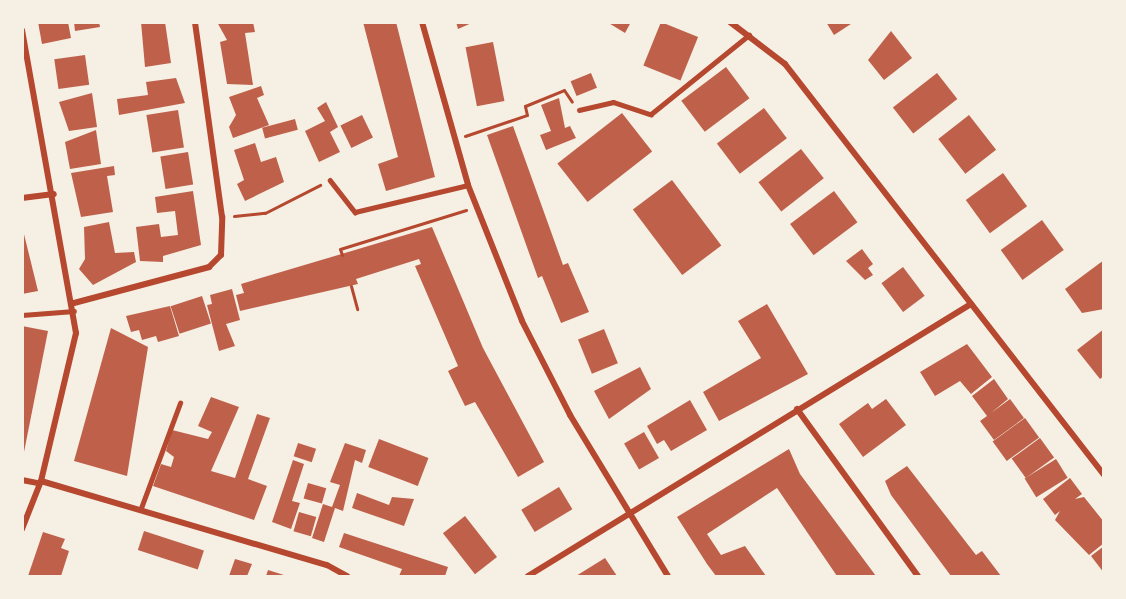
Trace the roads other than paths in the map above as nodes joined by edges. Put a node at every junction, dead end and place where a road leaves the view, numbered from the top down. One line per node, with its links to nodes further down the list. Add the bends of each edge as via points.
1 (195, 22): 11 (street, via 222,217 221,255 209,267)
2 (422, 22): 8 (street)
3 (730, 22): 5 (street)
4 (22, 30): 9 (street)
5 (750, 34): 6 (lane, via 651,114 613,102); 12 (street, via 785,64)
6 (579, 110)
7 (330, 180): 8 (lane, via 356,212)
8 (468, 185): 21 (street, via 522,321)
9 (54, 194): 10 (street); 11 (street)
10 (22, 198)
11 (74, 303): 13 (street)
12 (971, 304): 16 (street); 17 (street)
13 (75, 311): 14 (lane); 19 (street, via 76,333)
14 (22, 315)
15 (180, 403): 20 (lane)
16 (797, 409): 21 (street); 26 (street)
17 (1104, 475)
18 (22, 480): 19 (street)
19 (39, 482): 20 (street); 22 (street)
20 (141, 508): 23 (street, via 327,565)
21 (627, 511): 24 (street); 25 (street)
22 (22, 529)
23 (347, 576)
24 (528, 576)
25 (668, 576)
26 (918, 576)

